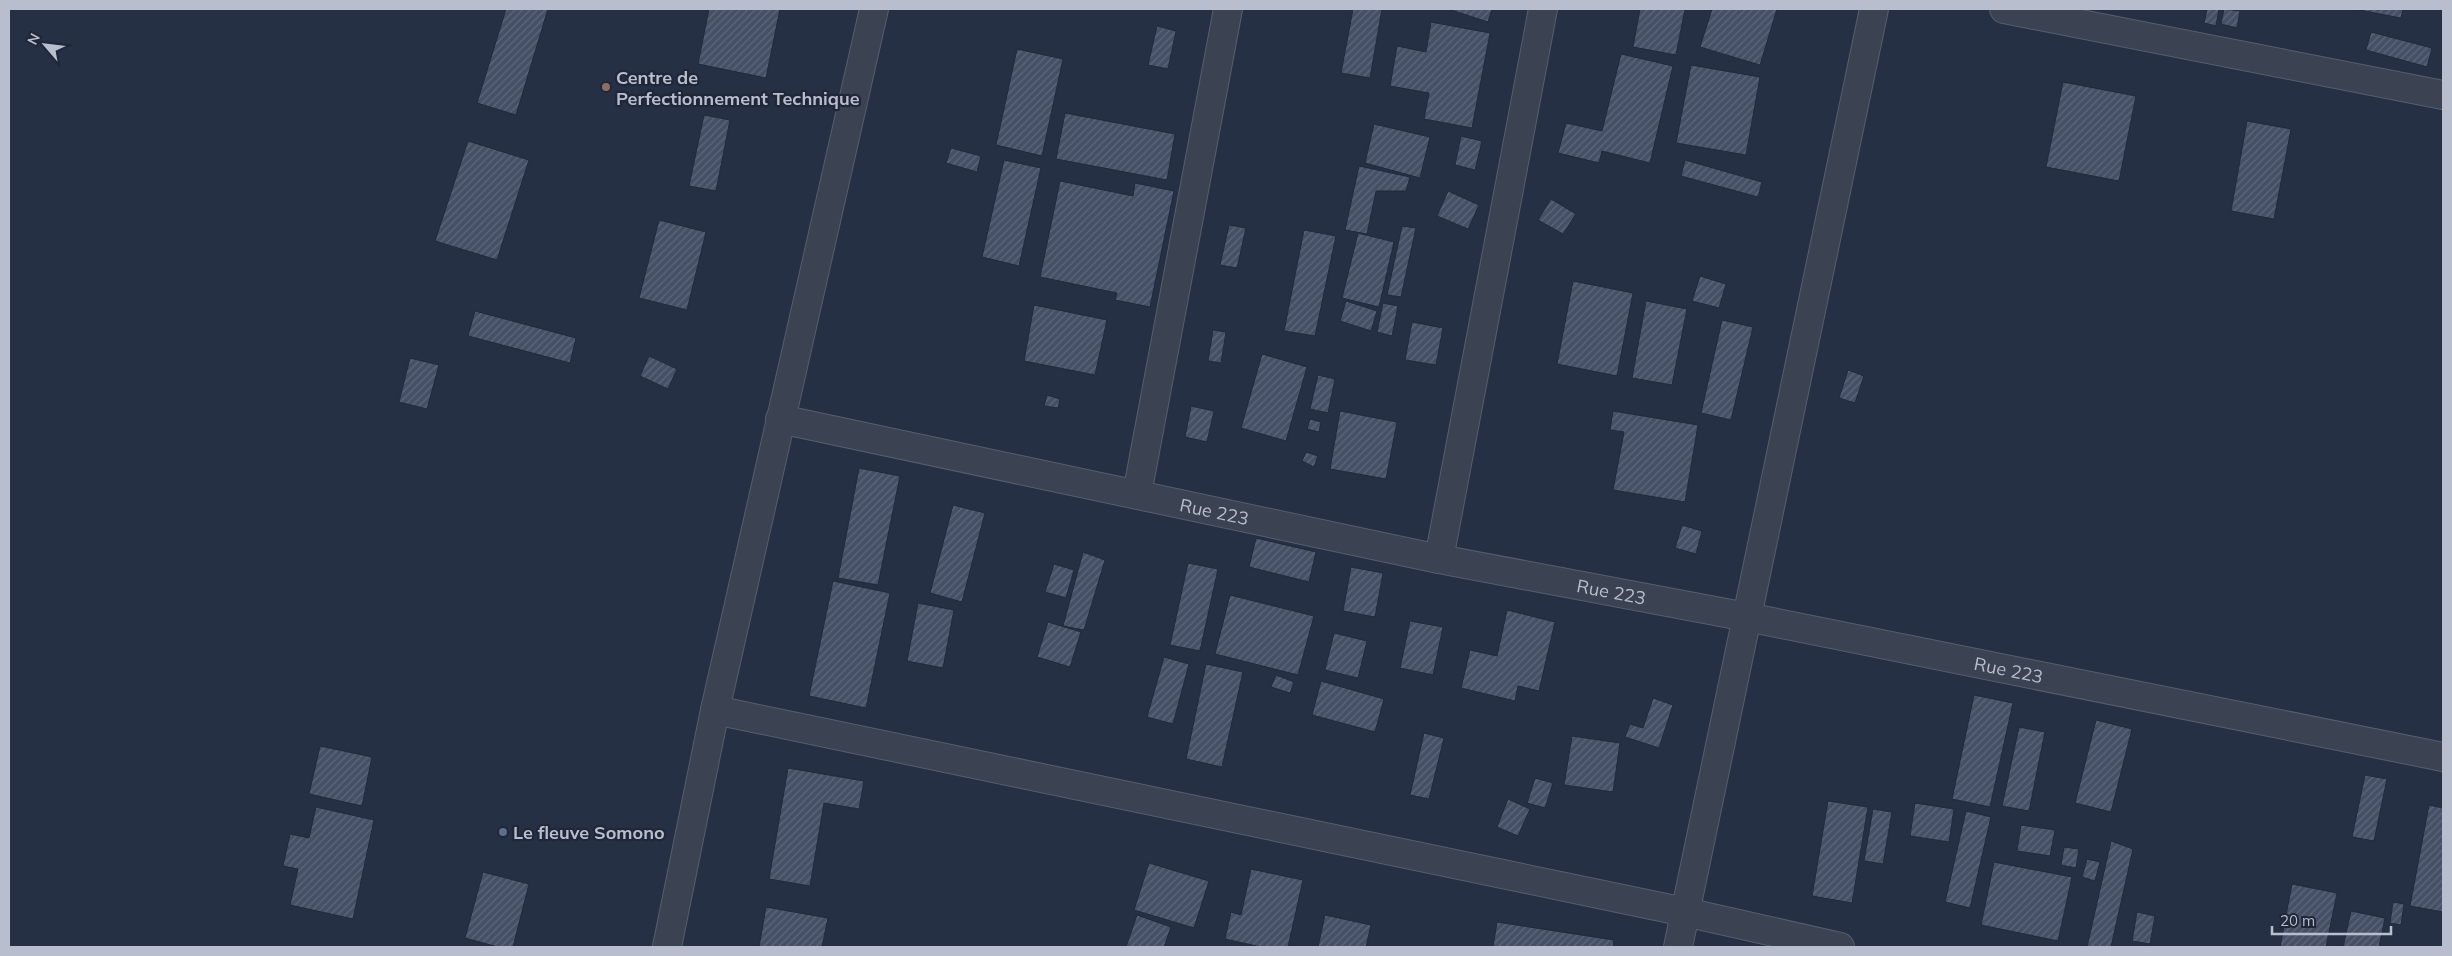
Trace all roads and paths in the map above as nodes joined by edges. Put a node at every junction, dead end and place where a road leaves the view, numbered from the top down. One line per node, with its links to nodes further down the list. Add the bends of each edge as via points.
1 (874, 9): 7 (street)
2 (1228, 9): 8 (street)
3 (1543, 9): 9 (street)
4 (1874, 9): 10 (street)
5 (2004, 9): 6 (street)
6 (2443, 94)
7 (780, 419): 8 (street, Rue 223); 11 (street)
8 (1137, 494): 9 (street, Rue 223)
9 (1439, 559): 10 (street, Rue 223)
10 (1747, 617): 12 (street, Rue 223); 13 (street)
11 (715, 710): 13 (street); 14 (street)
12 (2443, 757)
13 (1685, 912): 15 (street); 16 (street)
14 (667, 947)
15 (1678, 947)
16 (1840, 947)

